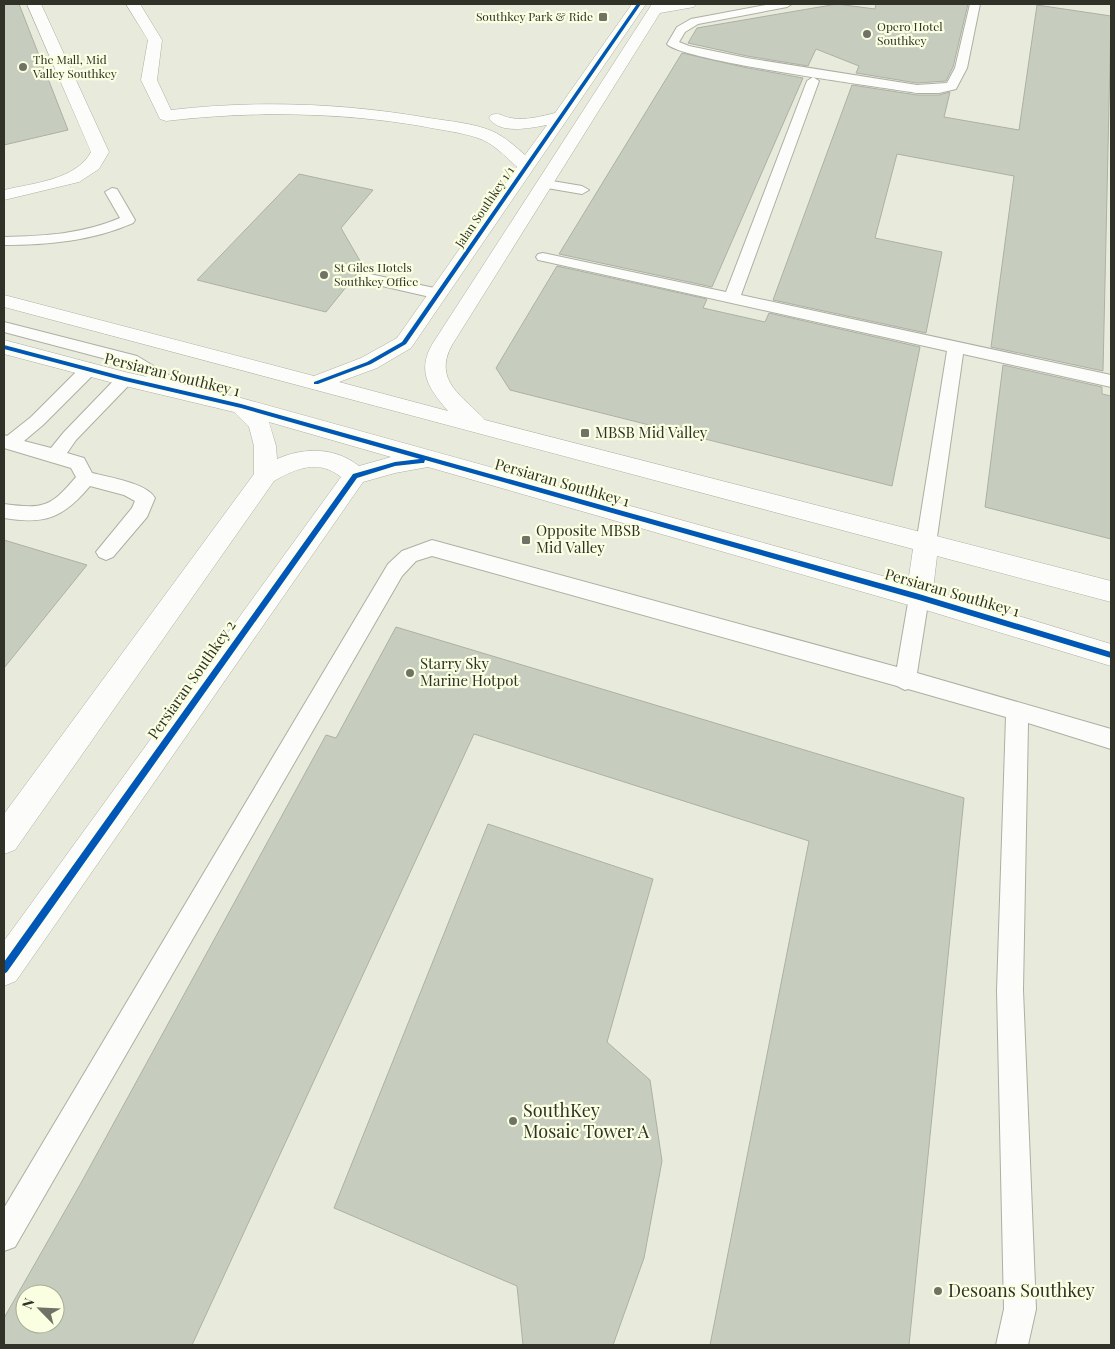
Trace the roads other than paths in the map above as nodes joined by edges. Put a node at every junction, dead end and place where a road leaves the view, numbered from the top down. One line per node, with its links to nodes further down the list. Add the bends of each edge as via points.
1 (34, 4): 14 (street, via 100,152 94,165 73,178)
2 (133, 4): 10 (street, via 155,40 149,80 166,116 208,110 332,110 364,114 484,134 501,142)
3 (689, 4): 6 (street)
4 (787, 4): 5 (lane, via 685,24 673,44 683,50 734,59 917,89 939,89 952,86 961,68)
5 (975, 4)
6 (651, 6): 8 (street, Jalan Southkey 1/1); 11 (street)
7 (813, 81): 19 (lane)
8 (562, 116): 9 (street, via 521,123); 10 (street, Jalan Southkey 1/1)
9 (497, 118)
10 (527, 166): 18 (street, Jalan Southkey 1/1)
11 (546, 184): 12 (lane); 30 (street, via 442,343 434,362 439,383 450,400)
12 (582, 190)
13 (112, 192): 15 (lane, via 128,220 94,232 50,240)
14 (4, 195)
15 (4, 241)
16 (543, 257): 19 (lane)
17 (365, 278): 18 (lane)
18 (439, 294): 27 (street, Jalan Southkey 1/1, via 404,343 369,363)
19 (732, 298): 23 (lane)
20 (4, 301): 27 (street, Persiaran Southkey 1)
21 (4, 328): 28 (lane, via 131,360)
22 (4, 347): 24 (street, Persiaran Southkey 1)
23 (956, 347): 26 (lane); 38 (lane)
24 (89, 369): 25 (street, Persiaran Southkey 1); 31 (lane, via 37,421)
25 (125, 379): 28 (street, Persiaran Southkey 1); 32 (lane)
26 (1111, 381)
27 (316, 383): 30 (street, Persiaran Southkey 1)
28 (184, 392): 29 (street, Persiaran Southkey 1)
29 (241, 406): 33 (street, Persiaran Southkey 1); 34 (street, via 259,424)
30 (479, 427): 38 (street, Persiaran Southkey 1)
31 (7, 442): 32 (lane)
32 (55, 456): 36 (lane, via 78,463)
33 (437, 462): 35 (street, via 417,460); 41 (street, Persiaran Southkey 1)
34 (266, 474): 35 (street, via 298,460 315,458 345,466); 46 (street)
35 (355, 476): 47 (street, Persiaran Southkey 2)
36 (86, 478): 37 (lane, via 68,500 50,513 29,516); 39 (lane, via 130,490 146,498 140,512)
37 (4, 511)
38 (926, 544): 40 (street, Persiaran Southkey 1); 41 (street, Persiaran Southkey 1)
39 (106, 552)
40 (1111, 591)
41 (919, 597): 42 (street, Persiaran Southkey 1); 43 (lane)
42 (1111, 655)
43 (905, 681): 44 (lane); 48 (lane, via 432,548 409,556 395,570)
44 (1017, 710): 45 (lane); 49 (lane, via 1010,990 1020,1309)
45 (1111, 739)
46 (4, 839)
47 (4, 969)
48 (4, 1236)
49 (1012, 1345)

